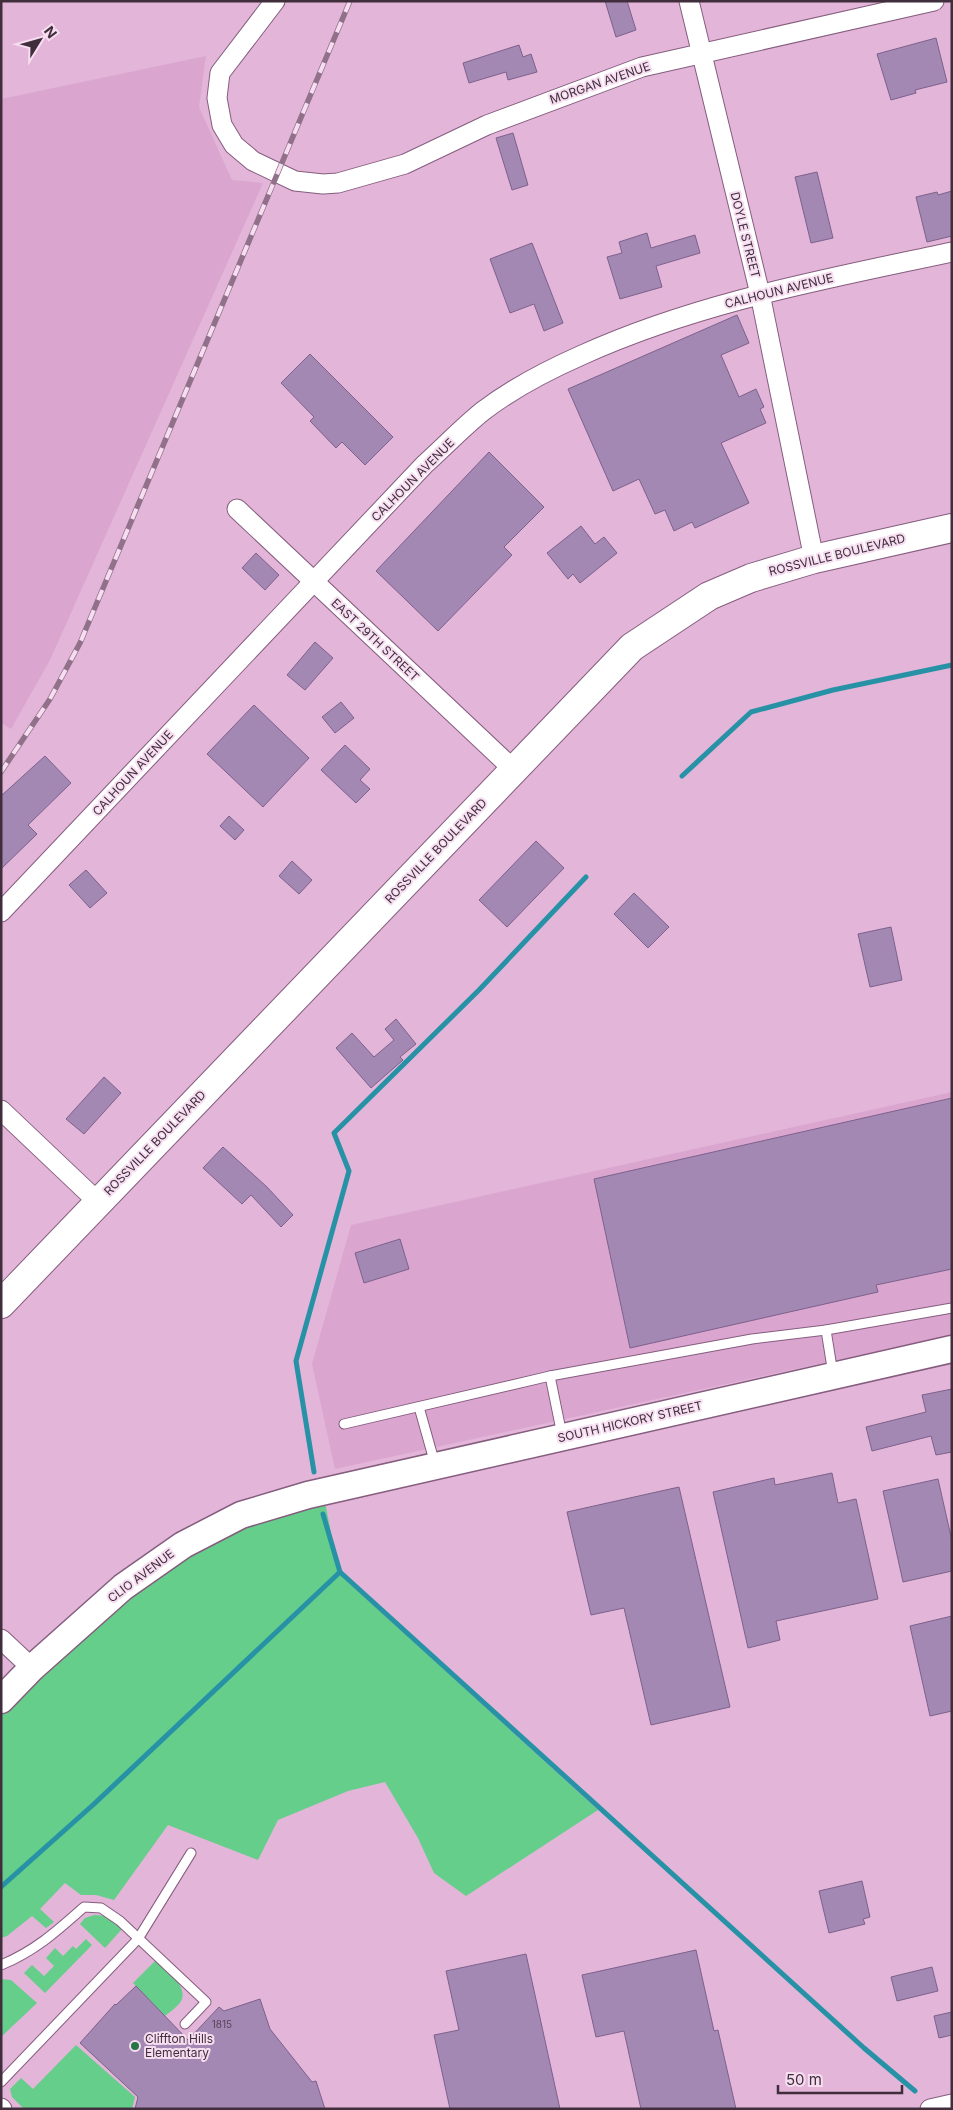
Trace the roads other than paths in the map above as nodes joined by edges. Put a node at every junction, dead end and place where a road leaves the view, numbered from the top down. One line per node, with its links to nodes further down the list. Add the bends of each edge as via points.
1 (275, 1): 4 (street, MORGAN AVENUE, via 220,73 217,98 222,125 234,145 253,161 295,180 323,184 338,183 405,164 487,124 633,70)
2 (689, 1): 4 (street, DOYLE STREET)
3 (934, 1): 4 (street, MORGAN AVENUE)
4 (701, 54): 6 (street, DOYLE STREET)
5 (952, 252): 6 (street, CALHOUN AVENUE)
6 (760, 294): 9 (street, DOYLE STREET); 10 (street, CALHOUN AVENUE, via 677,318 614,341 547,371 484,411 425,464)
7 (237, 509): 10 (street, EAST 29TH STREET)
8 (952, 528): 9 (highway, ROSSVILLE BOULEVARD)
9 (814, 559): 11 (highway, ROSSVILLE BOULEVARD, via 751,578 709,596 632,647)
10 (312, 582): 11 (street, EAST 29TH STREET); 12 (street, CALHOUN AVENUE)
11 (514, 770): 14 (highway, ROSSVILLE BOULEVARD)
12 (1, 912)
13 (1, 1110): 14 (street)
14 (98, 1202): 15 (highway, ROSSVILLE BOULEVARD)
15 (1, 1304)
16 (952, 1308): 17 (lane)
17 (826, 1330): 19 (lane, via 752,1339); 20 (lane)
18 (952, 1349): 20 (street, SOUTH HICKORY STREET)
19 (550, 1376): 21 (lane); 23 (lane)
20 (833, 1377): 23 (street, SOUTH HICKORY STREET)
21 (419, 1406): 22 (lane); 24 (lane)
22 (344, 1424)
23 (562, 1438): 24 (street, SOUTH HICKORY STREET)
24 (436, 1466): 25 (street, SOUTH HICKORY STREET)
25 (308, 1495): 27 (street, CLIO AVENUE, via 241,1515 183,1545 123,1587)
26 (1, 1639): 27 (street)
27 (32, 1668): 28 (street, CLIO AVENUE)
28 (1, 1700)
29 (191, 1854): 30 (lane)
30 (138, 1939): 31 (lane, via 120,1920 101,1908 84,1908 42,1944); 32 (lane, via 206,2002); 33 (lane)
31 (1, 1965)
32 (185, 2024)
33 (1, 2082)
34 (952, 2104): 35 (street)
35 (930, 2109)

